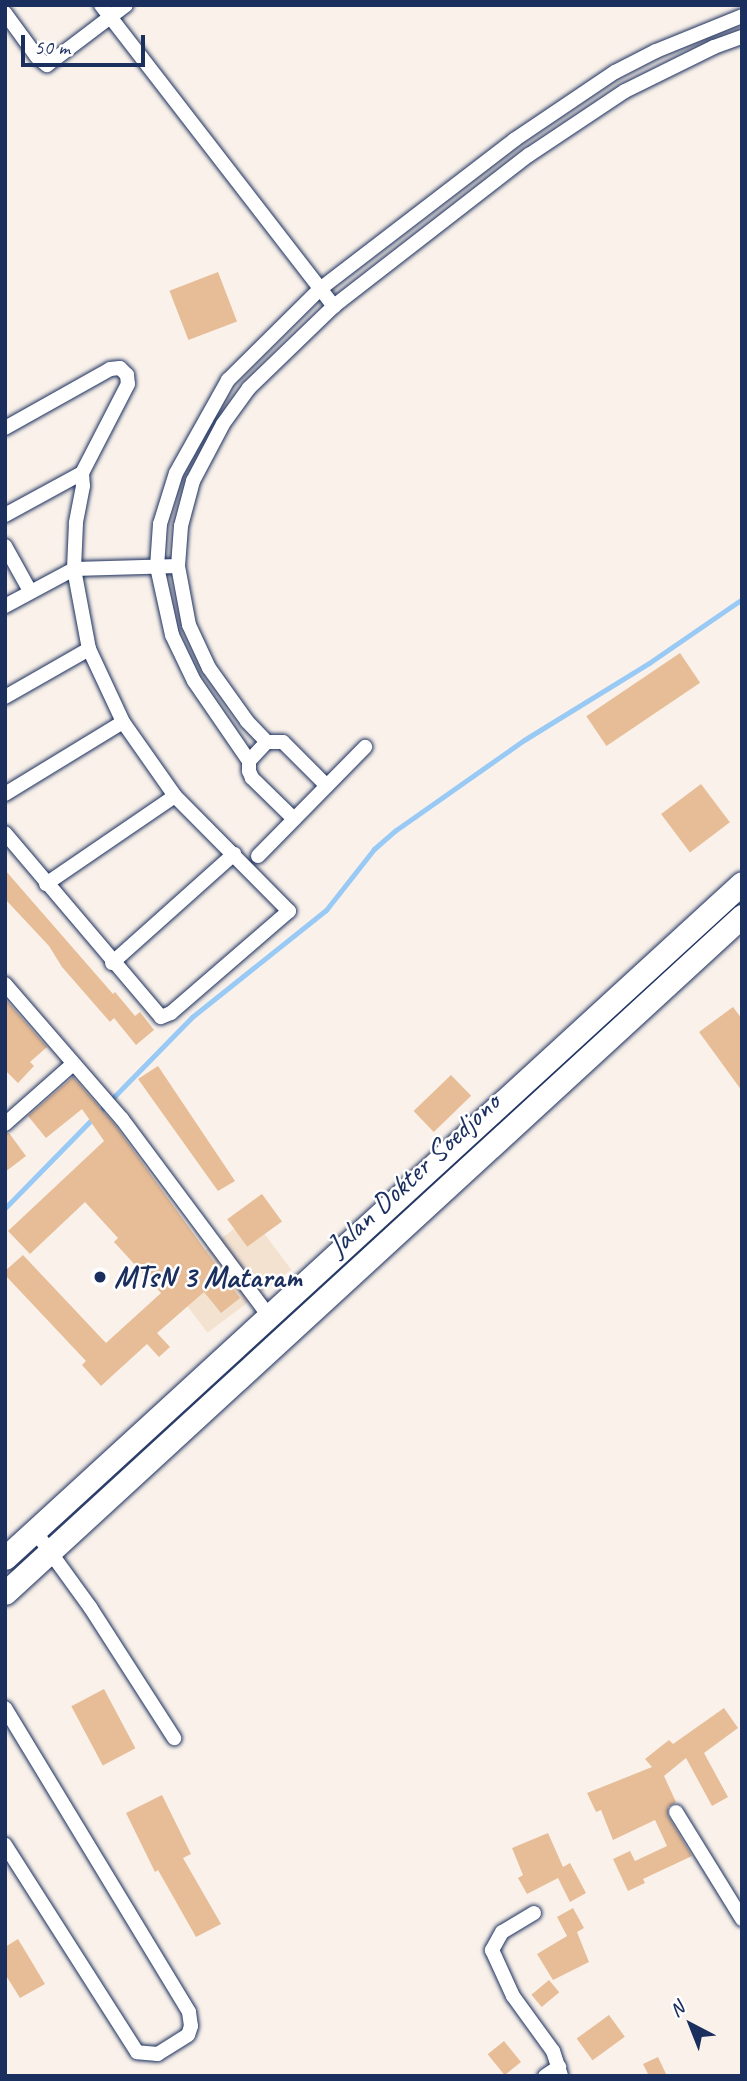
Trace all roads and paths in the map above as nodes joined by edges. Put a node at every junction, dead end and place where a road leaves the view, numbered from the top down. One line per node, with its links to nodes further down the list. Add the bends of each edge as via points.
1 (101, 5): 5 (street)
2 (126, 5): 5 (street)
3 (5, 13): 5 (street, via 47,65)
4 (742, 16): 7 (street, via 656,51)
5 (110, 18): 9 (street)
6 (742, 37): 8 (street, via 636,85)
7 (568, 103): 8 (street); 9 (street)
8 (579, 119): 10 (street)
9 (320, 289): 10 (street); 16 (street, via 228,380 204,419 176,473 160,524)
10 (334, 306): 15 (street, via 249,388 223,424 193,481 181,526)
11 (5, 428): 12 (street, via 110,369 120,368 128,384)
12 (82, 473): 13 (street); 17 (street)
13 (5, 515)
14 (5, 546): 18 (street)
15 (178, 566): 16 (street); 23 (street, via 189,625 209,668)
16 (157, 567): 17 (street); 25 (street, via 177,646 194,681)
17 (74, 569): 18 (street); 20 (street)
18 (30, 591): 19 (street)
19 (5, 606)
20 (89, 649): 21 (street); 22 (street)
21 (5, 697)
22 (123, 722): 27 (street); 28 (street)
23 (267, 742): 25 (street); 26 (street, via 283,742)
24 (365, 747): 26 (street)
25 (249, 761): 29 (street, via 252,778)
26 (327, 786): 29 (street)
27 (5, 794)
28 (175, 796): 31 (street); 34 (street)
29 (294, 819): 32 (street)
30 (5, 833): 34 (street)
31 (234, 854): 36 (street); 36 (street, via 287,906 285,915 161,1017)
32 (258, 856)
33 (742, 883): 39 (highway, Jalan Dokter Soedjono)
34 (46, 884): 36 (street)
35 (742, 916): 41 (highway, Jalan Dokter Soedjono)
36 (112, 963)
37 (5, 984): 38 (street)
38 (73, 1064): 40 (street); 44 (street, via 121,1119)
39 (496, 1106): 41 (highway, via 489,1116 494,1127 504,1130); 42 (highway, Jalan Dokter Soedjono)
40 (6, 1121)
41 (513, 1125): 43 (highway, Jalan Dokter Soedjono)
42 (465, 1134): 43 (highway, via 475,1130 484,1134 488,1144); 44 (highway, Jalan Dokter Soedjono)
43 (482, 1153): 46 (highway, Jalan Dokter Soedjono)
44 (269, 1316): 45 (highway, Jalan Dokter Soedjono)
45 (35, 1531): 46 (street); 47 (highway, Jalan Dokter Soedjono)
46 (55, 1557): 48 (highway, Jalan Dokter Soedjono); 50 (street)
47 (5, 1558)
48 (5, 1593)
49 (5, 1708): 52 (street, via 189,2012 188,2035 158,2054 136,2052)
50 (174, 1738)
51 (676, 1812): 54 (street)
52 (5, 1845)
53 (534, 1913): 55 (street, via 502,1932 492,1951 513,1996 550,2046)
54 (742, 1919)
55 (560, 2071): 56 (street)
56 (545, 2076)

